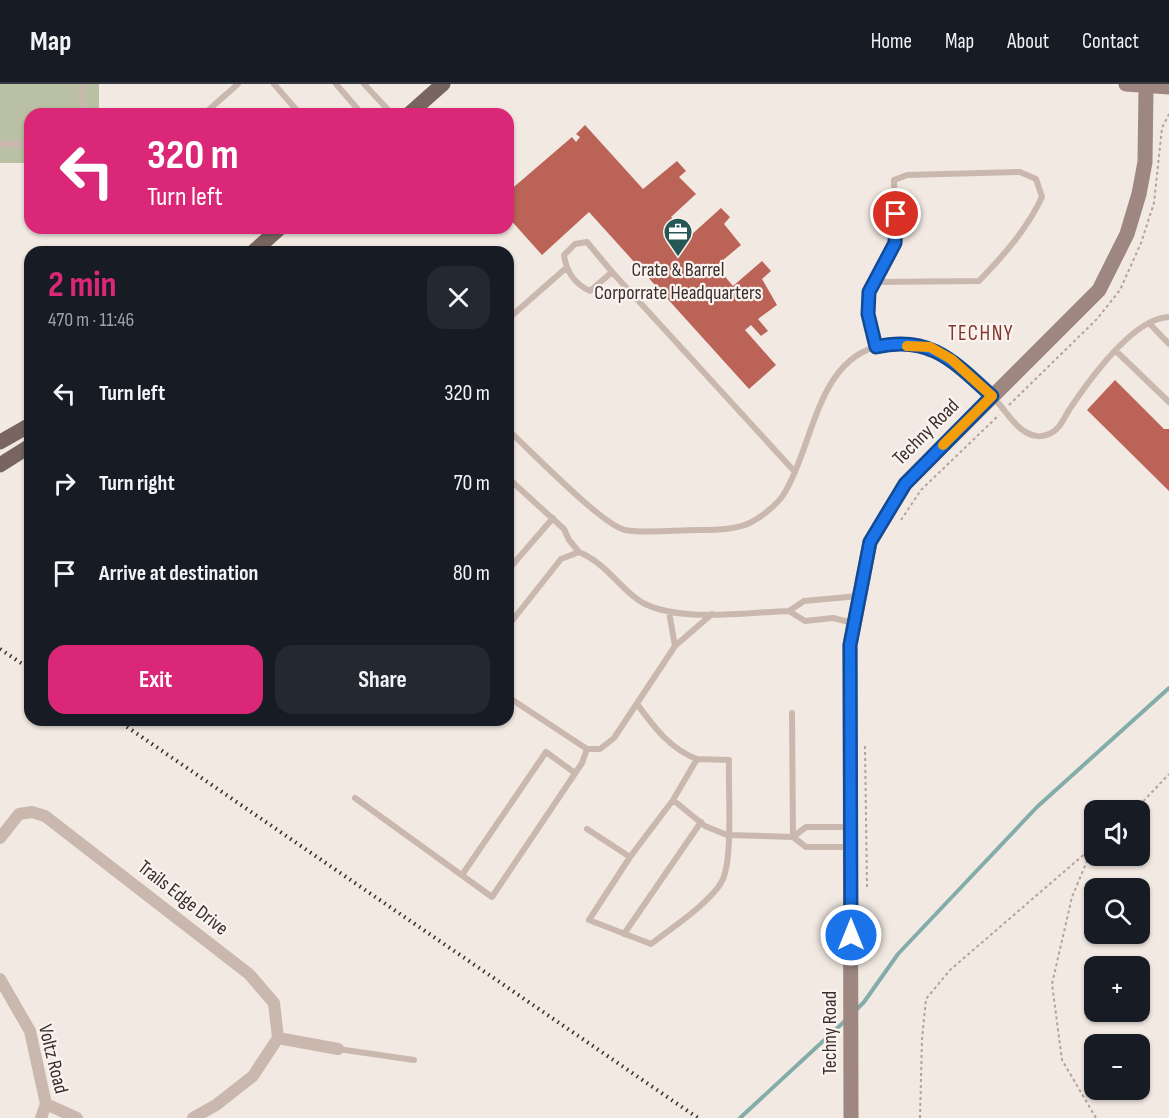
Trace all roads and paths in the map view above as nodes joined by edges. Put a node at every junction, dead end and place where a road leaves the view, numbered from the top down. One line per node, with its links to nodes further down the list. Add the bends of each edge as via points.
1 (82, 84): 10 (lane)
2 (238, 84): 11 (lane)
3 (274, 84): 12 (lane)
4 (336, 84): 13 (lane)
5 (364, 84): 14 (lane)
6 (443, 84): 15 (main road)
7 (1126, 84): 8 (main road)
8 (1146, 85): 9 (main road); 30 (main road, Techny Road, via 1145,162 1126,234 1098,290)
9 (1169, 87)
10 (82, 108)
11 (211, 108)
12 (295, 108)
13 (357, 108)
14 (386, 108)
15 (416, 108)
16 (1169, 114): 32 (path, via 1162,128 1154,203 1120,290 1097,319)
17 (0, 144): 18 (lane)
18 (24, 144)
19 (273, 234): 20 (main road)
20 (259, 246)
21 (566, 268): 22 (lane, via 590,291); 22 (lane, via 564,255 575,244 587,242); 24 (lane)
22 (612, 272): 38 (lane)
23 (875, 282): 23 (lane, via 895,243 894,180 907,175 1020,172 1036,179 1042,197 1034,215 979,280); 28 (lane, via 869,292 868,314)
24 (514, 314)
25 (1169, 317): 26 (lane)
26 (1149, 323): 27 (lane); 29 (lane)
27 (1169, 344)
28 (876, 347): 30 (lane, via 930,347 951,359); 38 (lane, via 862,351 845,366 823,396)
29 (1116, 351): 31 (lane); 32 (lane, via 1058,429 1048,435 1034,436 1022,430)
30 (992, 396): 32 (lane); 44 (main road, Techny Road, via 905,484 870,542)
31 (1169, 402)
32 (1004, 410): 41 (path, via 921,490)
33 (24, 428): 35 (main road)
34 (514, 436): 38 (lane, via 605,519 624,530 723,530 754,521 784,494)
35 (0, 442)
36 (24, 450): 37 (main road)
37 (0, 465)
38 (795, 472)
39 (514, 483): 40 (lane)
40 (553, 518): 42 (lane); 43 (lane)
41 (900, 521)
42 (579, 552): 46 (lane, via 597,560 642,602); 48 (lane, via 561,559)
43 (514, 563)
44 (859, 596): 45 (lane, via 804,601); 49 (main road, Techny Road)
45 (789, 611): 47 (lane); 49 (lane, via 805,621 833,618)
46 (669, 612): 47 (lane); 50 (lane)
47 (712, 614): 50 (lane)
48 (514, 618)
49 (854, 624): 63 (main road, Techny Road, via 850,645)
50 (675, 646): 52 (lane)
51 (514, 701): 55 (lane)
52 (637, 704): 55 (lane, via 614,738 600,749); 56 (lane, via 658,732 681,753)
53 (792, 713): 66 (lane)
54 (865, 744): 73 (path)
55 (587, 749): 57 (lane)
56 (697, 759): 60 (lane); 65 (lane, via 729,760)
57 (575, 773): 72 (lane, via 546,752); 72 (lane, via 492,897)
58 (1169, 774): 61 (path)
59 (355, 798): 72 (lane)
60 (673, 800): 62 (lane); 70 (lane)
61 (1144, 800)
62 (701, 822): 65 (lane); 74 (lane)
63 (850, 827): 66 (lane, via 806,827); 68 (main road, Techny Road)
64 (587, 829): 70 (lane)
65 (727, 835): 66 (lane); 74 (lane, via 729,858 722,881 706,899 651,944)
66 (793, 837): 68 (lane, via 806,847)
67 (0, 838): 76 (street, Trails Edge Drive, via 19,814 45,816 249,974 274,1003)
68 (850, 847): 83 (main road, Techny Road)
69 (1084, 855): 84 (path, via 950,970 926,999)
70 (630, 857): 74 (lane, via 589,920)
71 (1085, 866): 85 (path, via 1072,897 1052,984 1062,1060)
72 (462, 875)
73 (867, 887)
74 (624, 934)
75 (0, 979): 79 (street, Voltz Road, via 30,1031)
76 (278, 1038): 77 (street); 82 (street, via 253,1076)
77 (338, 1049): 78 (lane)
78 (414, 1060)
79 (46, 1104): 80 (street, Voltz Road); 81 (street)
80 (41, 1118)
81 (77, 1118)
82 (193, 1118)
83 (851, 1118)
84 (920, 1118)
85 (1096, 1118)

